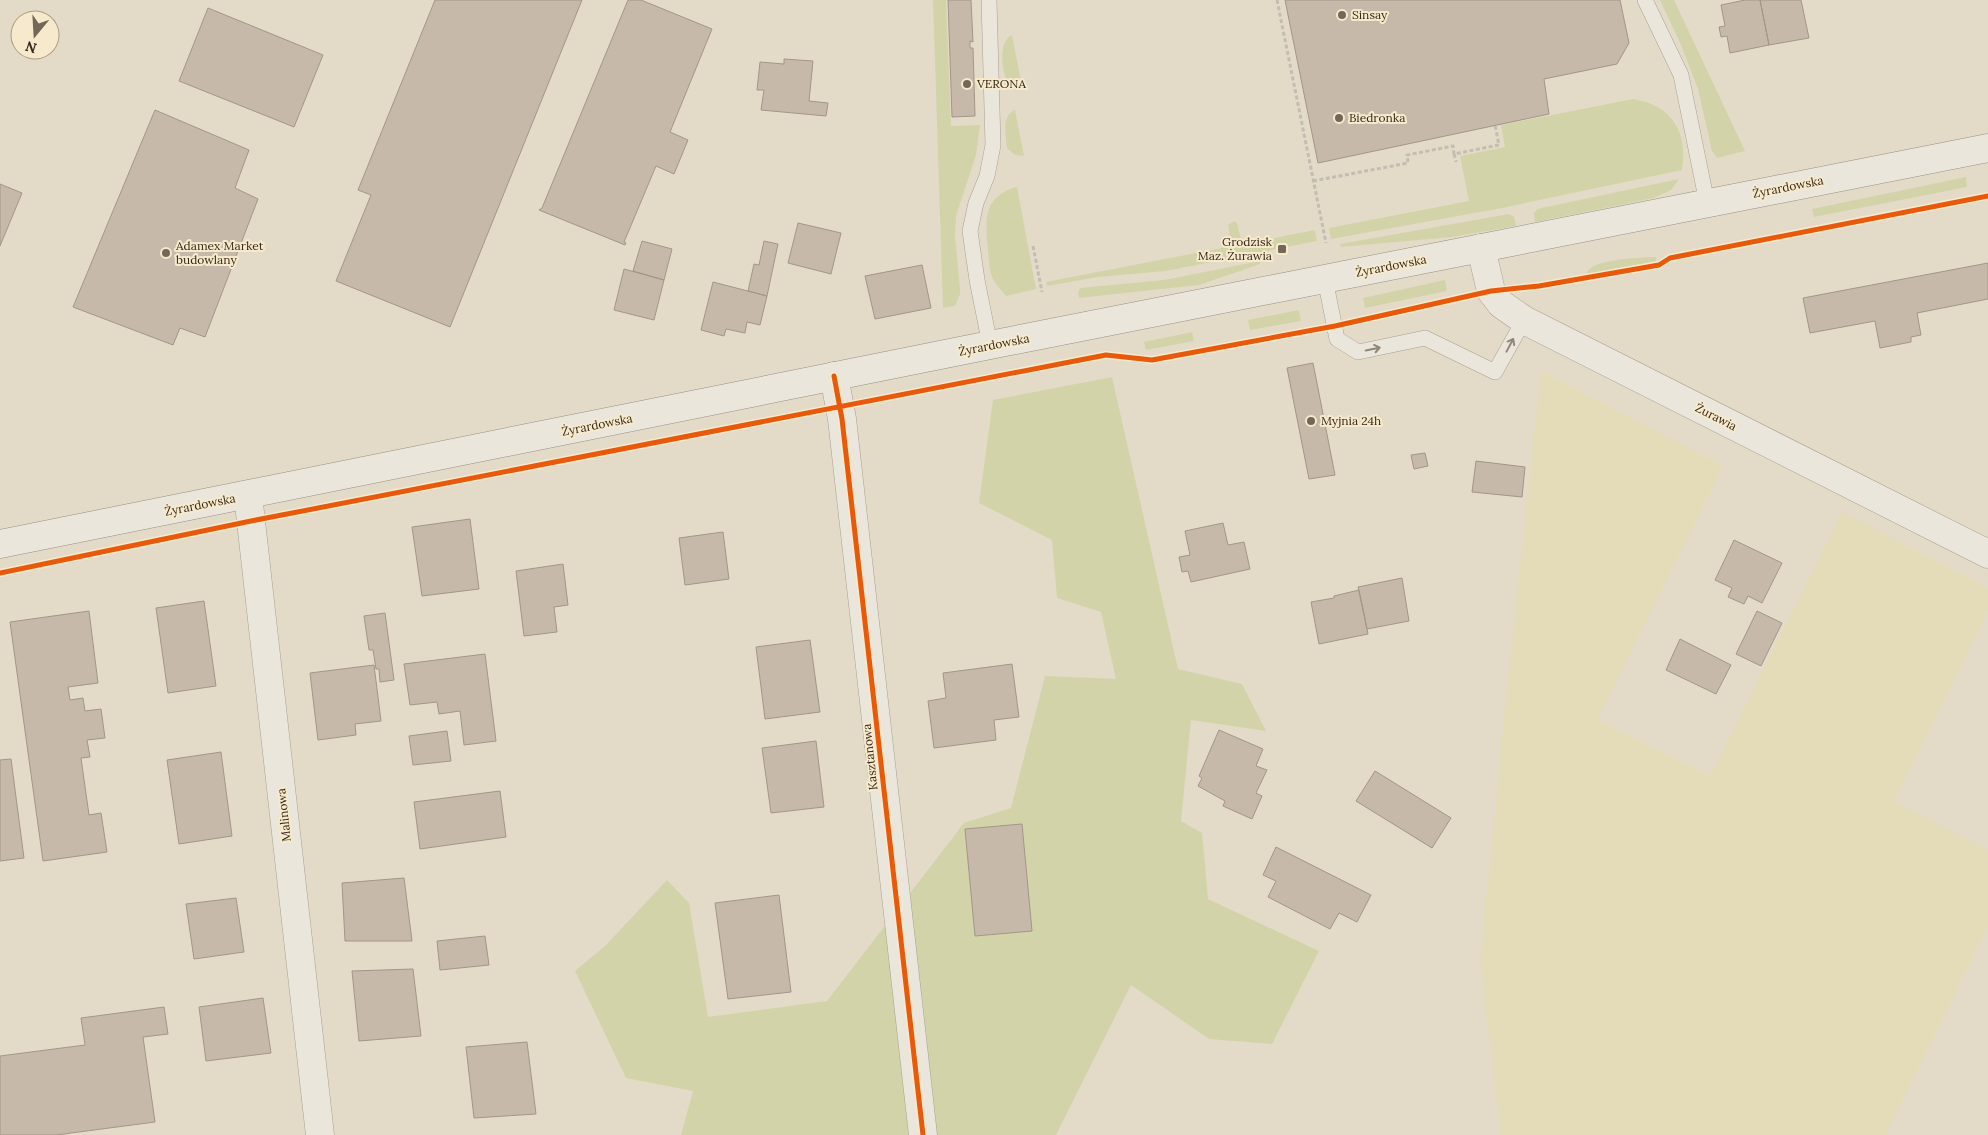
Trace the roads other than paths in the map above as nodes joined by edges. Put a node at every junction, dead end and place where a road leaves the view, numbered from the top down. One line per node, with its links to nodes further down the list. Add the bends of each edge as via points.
1 (989, 0): 8 (lane, via 993,145 970,230)
2 (1645, 0): 4 (lane, via 1681,76)
3 (1988, 148): 4 (main road, Żyrardowska)
4 (1707, 202): 5 (main road, Żyrardowska)
5 (1481, 248): 6 (main road, Żyrardowska); 7 (main road, Żurawia, via 1491,291 1501,304)
6 (1326, 279): 7 (lane, one-way to 7, via 1337,339 1358,352 1425,338 1495,372); 8 (main road, Żyrardowska)
7 (1524, 320): 12 (main road, Żurawia)
8 (990, 345): 9 (main road, Żyrardowska)
9 (834, 376): 10 (main road, Żyrardowska); 14 (main road, Kasztanowa, via 842,419)
10 (248, 495): 11 (main road, Żyrardowska); 13 (main road, Malinowa)
11 (0, 544)
12 (1988, 554)
13 (320, 1135)
14 (923, 1135)

